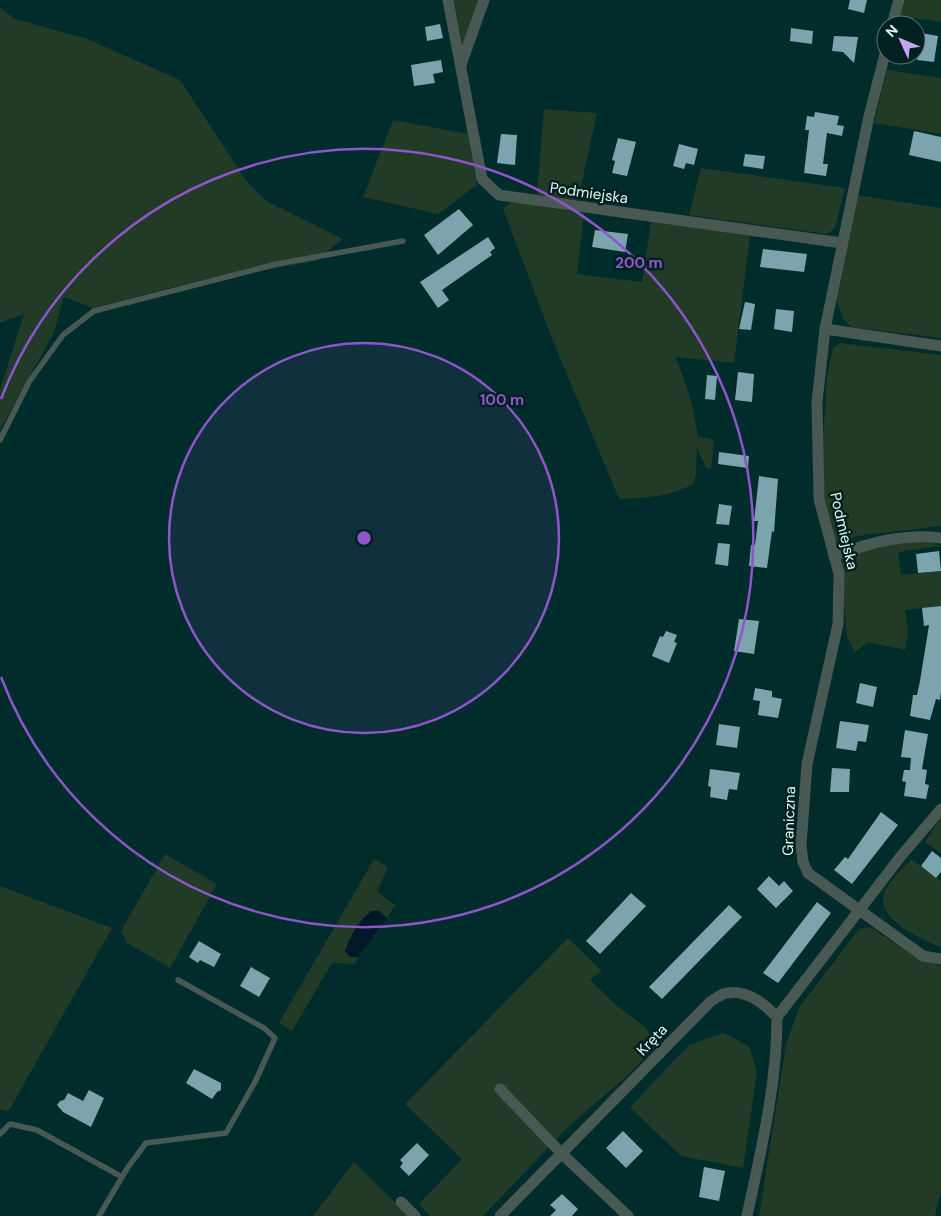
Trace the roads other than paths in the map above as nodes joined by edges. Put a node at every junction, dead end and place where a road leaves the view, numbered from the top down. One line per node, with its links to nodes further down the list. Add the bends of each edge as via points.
1 (448, 0): 6 (street, Podmiejska)
2 (484, 0): 6 (street, Podmiejska)
3 (899, 0): 4 (street)
4 (895, 15)
5 (883, 65): 8 (street, Podmiejska)
6 (461, 67): 8 (street, Podmiejska, via 482,179 499,195)
7 (403, 241): 11 (lane, via 277,264 94,311 63,335 29,382)
8 (842, 242): 9 (street, Podmiejska)
9 (824, 329): 10 (street); 13 (street, Podmiejska, via 817,402 819,499)
10 (941, 346)
11 (0, 440)
12 (941, 538): 13 (street, via 925,536 870,542)
13 (834, 556): 14 (street, Podmiejska, via 839,574 838,624)
14 (807, 764): 16 (street, Graniczna, via 802,862 808,873)
15 (941, 808): 16 (street)
16 (860, 910): 17 (street, Graniczna, via 923,956); 19 (street)
17 (941, 959)
18 (178, 980): 23 (lane, via 264,1028 275,1038 226,1133 146,1143)
19 (777, 1017): 22 (street, Kręta, via 760,1001 745,995 727,992 710,1002); 29 (street, via 777,1050 766,1124)
20 (500, 1089): 22 (street)
21 (0, 1134): 23 (lane, via 10,1124 37,1130)
22 (562, 1154): 27 (street, Kręta); 28 (street)
23 (122, 1177): 25 (lane)
24 (401, 1202): 26 (street)
25 (99, 1216)
26 (415, 1216)
27 (500, 1216)
28 (628, 1216)
29 (747, 1216)

